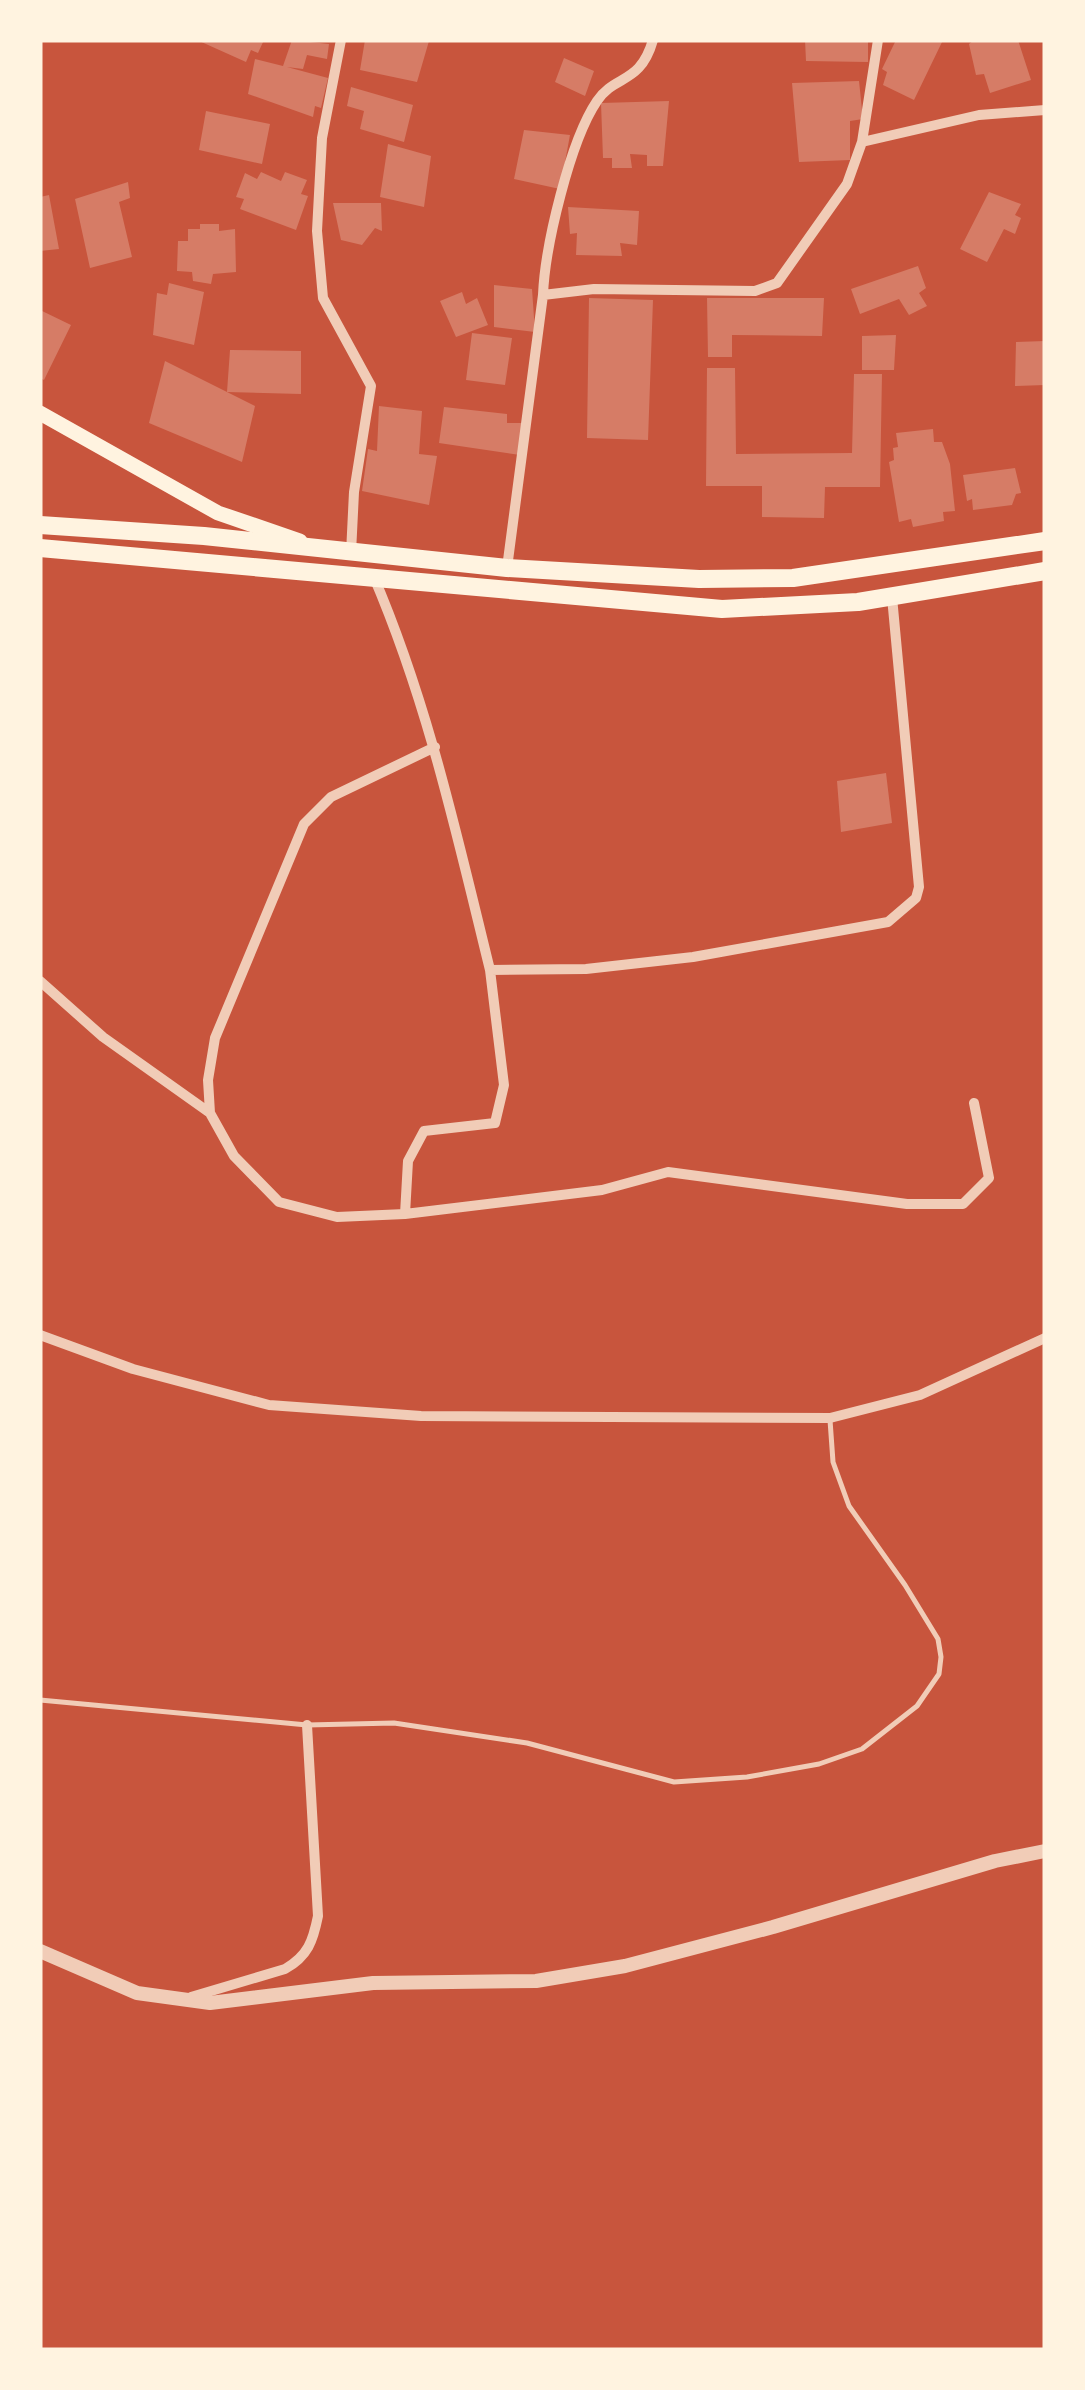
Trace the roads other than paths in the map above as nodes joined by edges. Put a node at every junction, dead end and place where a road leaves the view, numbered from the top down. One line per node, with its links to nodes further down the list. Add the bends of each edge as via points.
1 (341, 40): 13 (street, via 322,138 317,230 326,308 371,386)
2 (653, 40): 6 (street, via 638,70 608,90 589,118 549,238)
3 (878, 40): 5 (street)
4 (1045, 110): 5 (street, via 979,115)
5 (862, 142): 6 (street, via 846,184 777,283 755,291)
6 (542, 295): 15 (street)
7 (40, 413): 12 (main road, via 218,513)
8 (40, 524): 9 (main road)
9 (204, 536): 12 (main road); 14 (main road)
10 (1045, 541): 15 (main road, via 899,566 757,580)
11 (40, 548): 14 (main road)
12 (326, 550): 13 (main road)
13 (351, 552): 15 (main road)
14 (201, 562): 17 (main road)
15 (507, 568)
16 (1045, 571): 18 (main road)
17 (373, 576): 18 (main road, via 722,609); 19 (street, via 404,648)
18 (892, 597): 20 (street, via 918,887 906,907 888,922 693,957 586,969)
19 (434, 748): 20 (street); 23 (street, via 331,797 304,824 216,1038)
20 (490, 970): 24 (street, via 504,1085 494,1124 424,1130 408,1161)
21 (40, 981): 23 (street, via 103,1037)
22 (974, 1103): 24 (street, via 989,1178 962,1204 907,1204 668,1172 602,1190)
23 (210, 1113): 24 (street, via 234,1156 279,1202 337,1217)
24 (404, 1214)
25 (40, 1335): 27 (street, via 132,1369 270,1405 421,1416)
26 (1045, 1338): 27 (street, via 920,1394)
27 (830, 1418): 29 (lane, via 833,1462 849,1506 905,1585 941,1657 939,1674 917,1706 862,1749 747,1778 674,1782 478,1734 394,1723)
28 (40, 1700): 29 (lane)
29 (307, 1725): 32 (street, via 318,1916 312,1942 285,1969)
30 (1045, 1851): 32 (street, via 625,1966 536,1982 373,1983 236,2003)
31 (40, 1951): 32 (street, via 137,1993)
32 (170, 1999)

